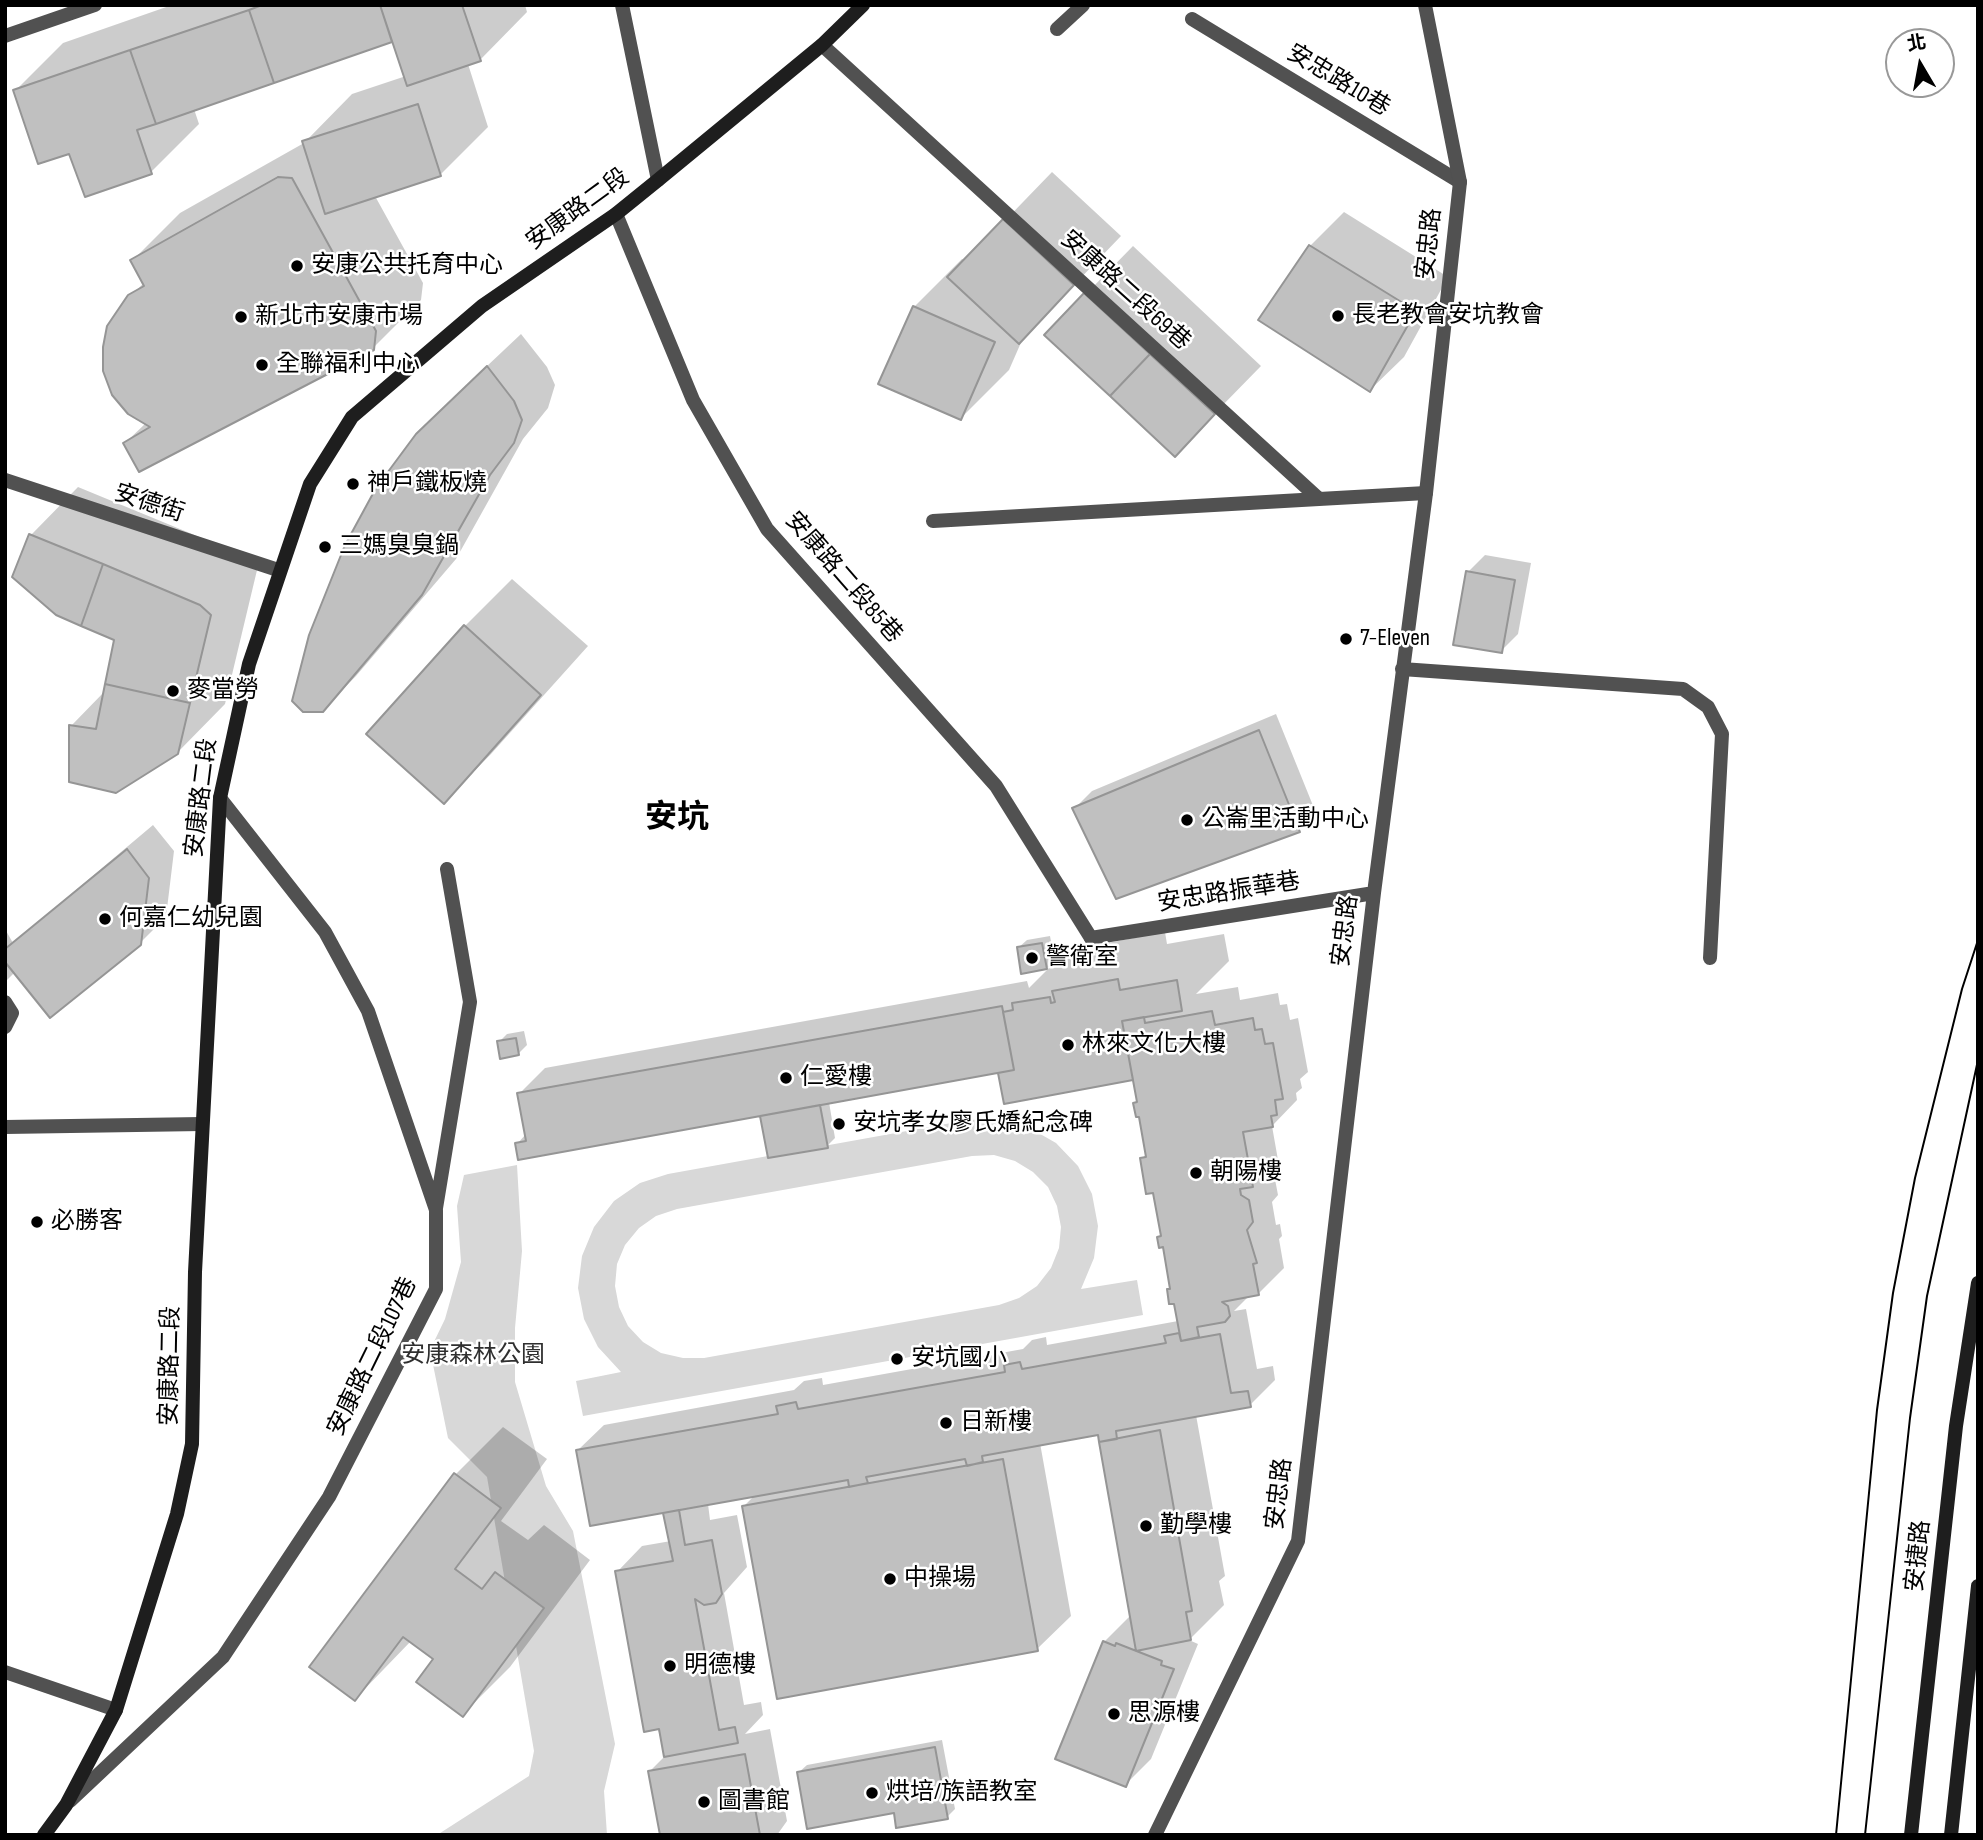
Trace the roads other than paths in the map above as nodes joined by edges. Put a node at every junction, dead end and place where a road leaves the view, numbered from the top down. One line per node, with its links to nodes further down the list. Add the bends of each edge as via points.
1 (95, 5): 8 (street)
2 (622, 5): 10 (street)
3 (863, 5): 9 (main road, 安康路二段)
4 (1083, 5): 7 (street)
5 (1425, 5): 11 (street, 安忠路)
6 (1192, 19): 11 (street, 安忠路10巷)
7 (1057, 29)
8 (5, 36)
9 (822, 45): 10 (main road, 安康路二段); 15 (street, 安康路二段69巷)
10 (658, 180): 12 (main road, 安康路二段)
11 (1460, 182): 14 (street, 安忠路)
12 (616, 214): 17 (main road, 安康路二段, via 482,306 352,417 310,484); 22 (street, 安康路二段85巷, via 693,400 767,529 996,786)
13 (5, 480): 17 (street, 安德街)
14 (1426, 493): 15 (street); 18 (street, 安忠路)
15 (1319, 499): 16 (street)
16 (933, 521)
17 (278, 570): 19 (main road, 安康路二段, via 248,664)
18 (1402, 669): 21 (street, 安忠路); 23 (street, via 1683,689 1708,707 1722,734)
19 (220, 798): 26 (main road, 安康路二段); 28 (street, 安康路二段107巷, via 325,932 368,1012)
20 (447, 869): 28 (street, via 470,1002)
21 (1374, 893): 22 (street, 安忠路振華巷); 35 (street, 安忠路, via 1298,1541)
22 (1091, 938)
23 (1710, 958)
24 (5, 1002): 25 (street, via 12,1013)
25 (5, 1027)
26 (202, 1124): 27 (street); 32 (main road, 安康路二段, via 192,1444 177,1514)
27 (5, 1127)
28 (436, 1210): 33 (street, 安康路二段107巷, via 436,1289 329,1497 223,1657)
29 (1978, 1283): 36 (main road, 安捷路, via 1956,1426)
30 (1978, 1586): 37 (main road)
31 (5, 1672): 32 (street)
32 (116, 1710): 33 (main road, 安康路二段)
33 (66, 1805): 34 (main road, 安康路二段)
34 (44, 1835)
35 (1155, 1835)
36 (1911, 1835)
37 (1951, 1835)

